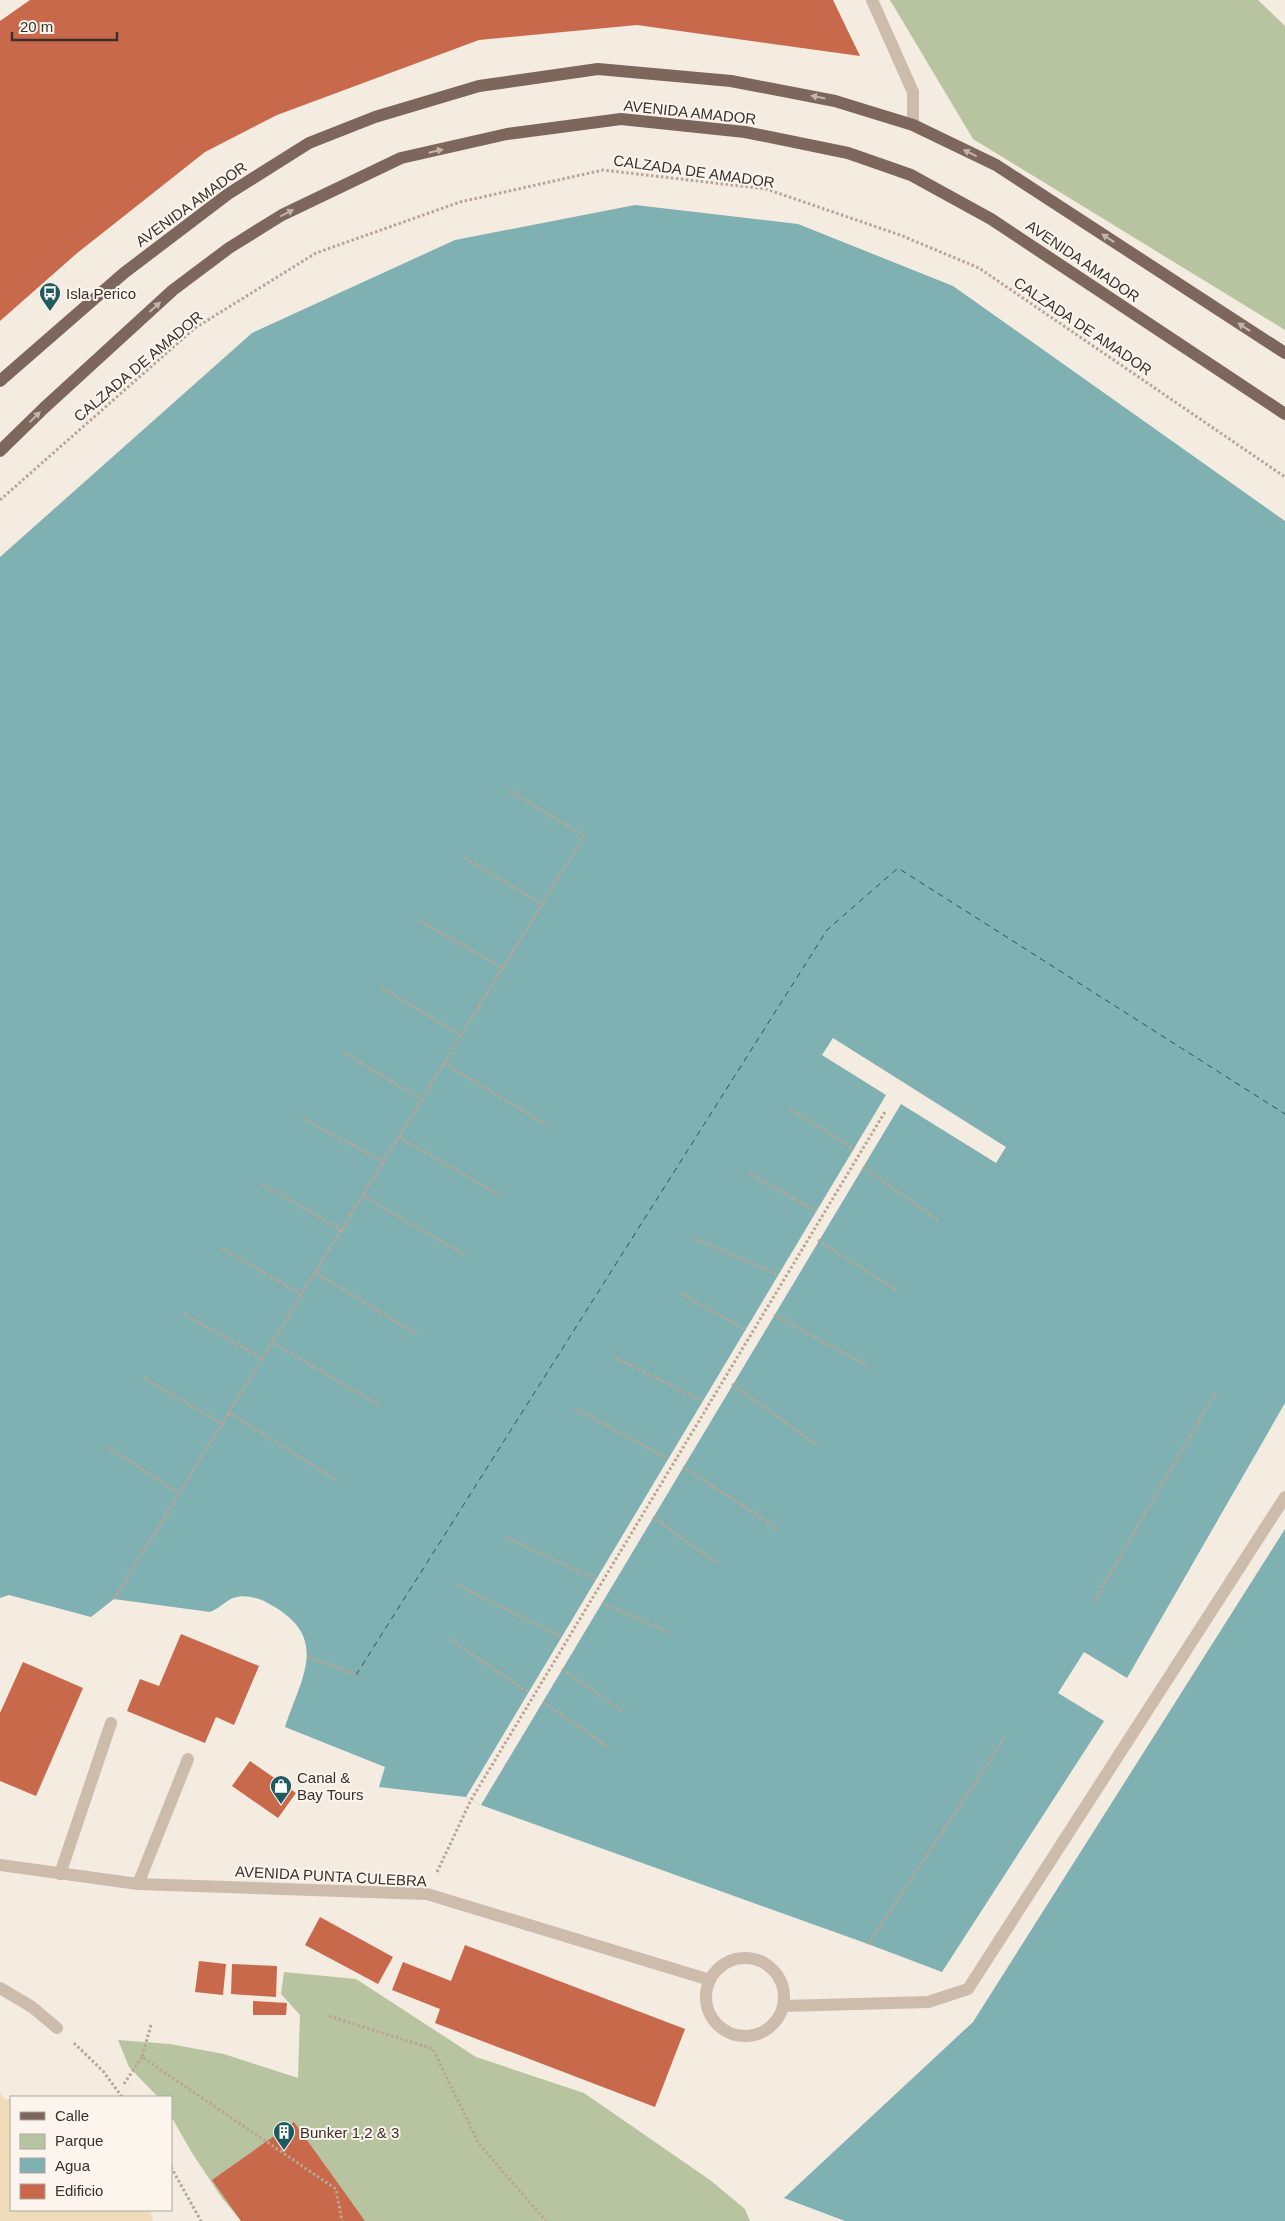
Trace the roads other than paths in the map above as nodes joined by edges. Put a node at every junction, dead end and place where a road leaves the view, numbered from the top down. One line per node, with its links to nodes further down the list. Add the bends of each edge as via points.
1 (872, 0): 2 (lane, via 913,92)
2 (913, 125): 3 (main road, AVENIDA AMADOR, one-way to 2, via 996,165); 4 (main road, AVENIDA AMADOR, one-way to 4, via 835,101 722,80 598,70 479,86 375,117 284,158 228,194 124,273)
3 (1285, 353)
4 (0, 381)
5 (1285, 414): 6 (main road, AVENIDA AMADOR, one-way to 5, via 173,290 229,248 282,215 401,158 506,134 621,119 745,132 848,153 911,175 991,220)
6 (0, 451)
7 (1285, 1497): 15 (lane, via 968,1989 928,2002)
8 (110, 1723): 11 (lane)
9 (188, 1759): 12 (lane)
10 (0, 1865): 11 (lane, AVENIDA PUNTA CULEBRA)
11 (60, 1874): 12 (lane, AVENIDA PUNTA CULEBRA)
12 (138, 1884): 13 (lane, AVENIDA PUNTA CULEBRA, via 427,1894)
13 (710, 1980): 15 (lane, via 717,1969 740,1958 764,1962 781,1980 785,1992); 15 (lane, via 706,2006 720,2028 732,2034 758,2034 779,2018)
14 (0, 1988): 16 (lane, via 32,2007)
15 (784, 2006)
16 (58, 2028)

